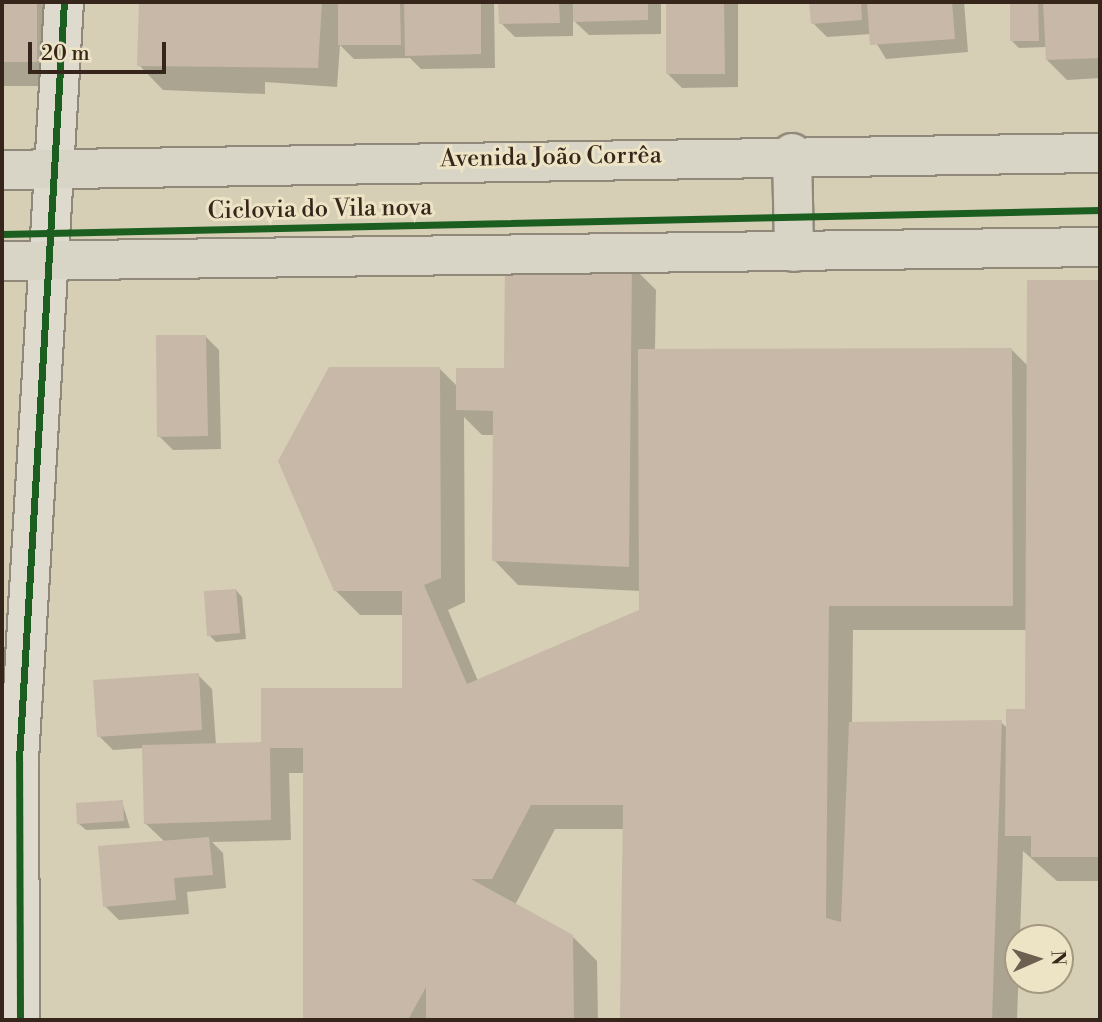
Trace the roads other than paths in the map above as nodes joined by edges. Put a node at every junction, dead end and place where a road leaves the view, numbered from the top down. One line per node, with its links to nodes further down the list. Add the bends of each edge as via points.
1 (64, 2): 5 (street)
2 (792, 153): 3 (main road, Avenida João Corrêa); 5 (main road, Avenida João Corrêa); 7 (main road)
3 (1100, 153)
4 (2, 170): 5 (main road, Avenida João Corrêa)
5 (53, 171): 9 (street)
6 (1100, 247): 7 (main road)
7 (794, 251): 9 (main road)
8 (2, 261): 9 (main road)
9 (50, 261): 10 (street)
10 (11, 759): 11 (street)
11 (20, 1020)

